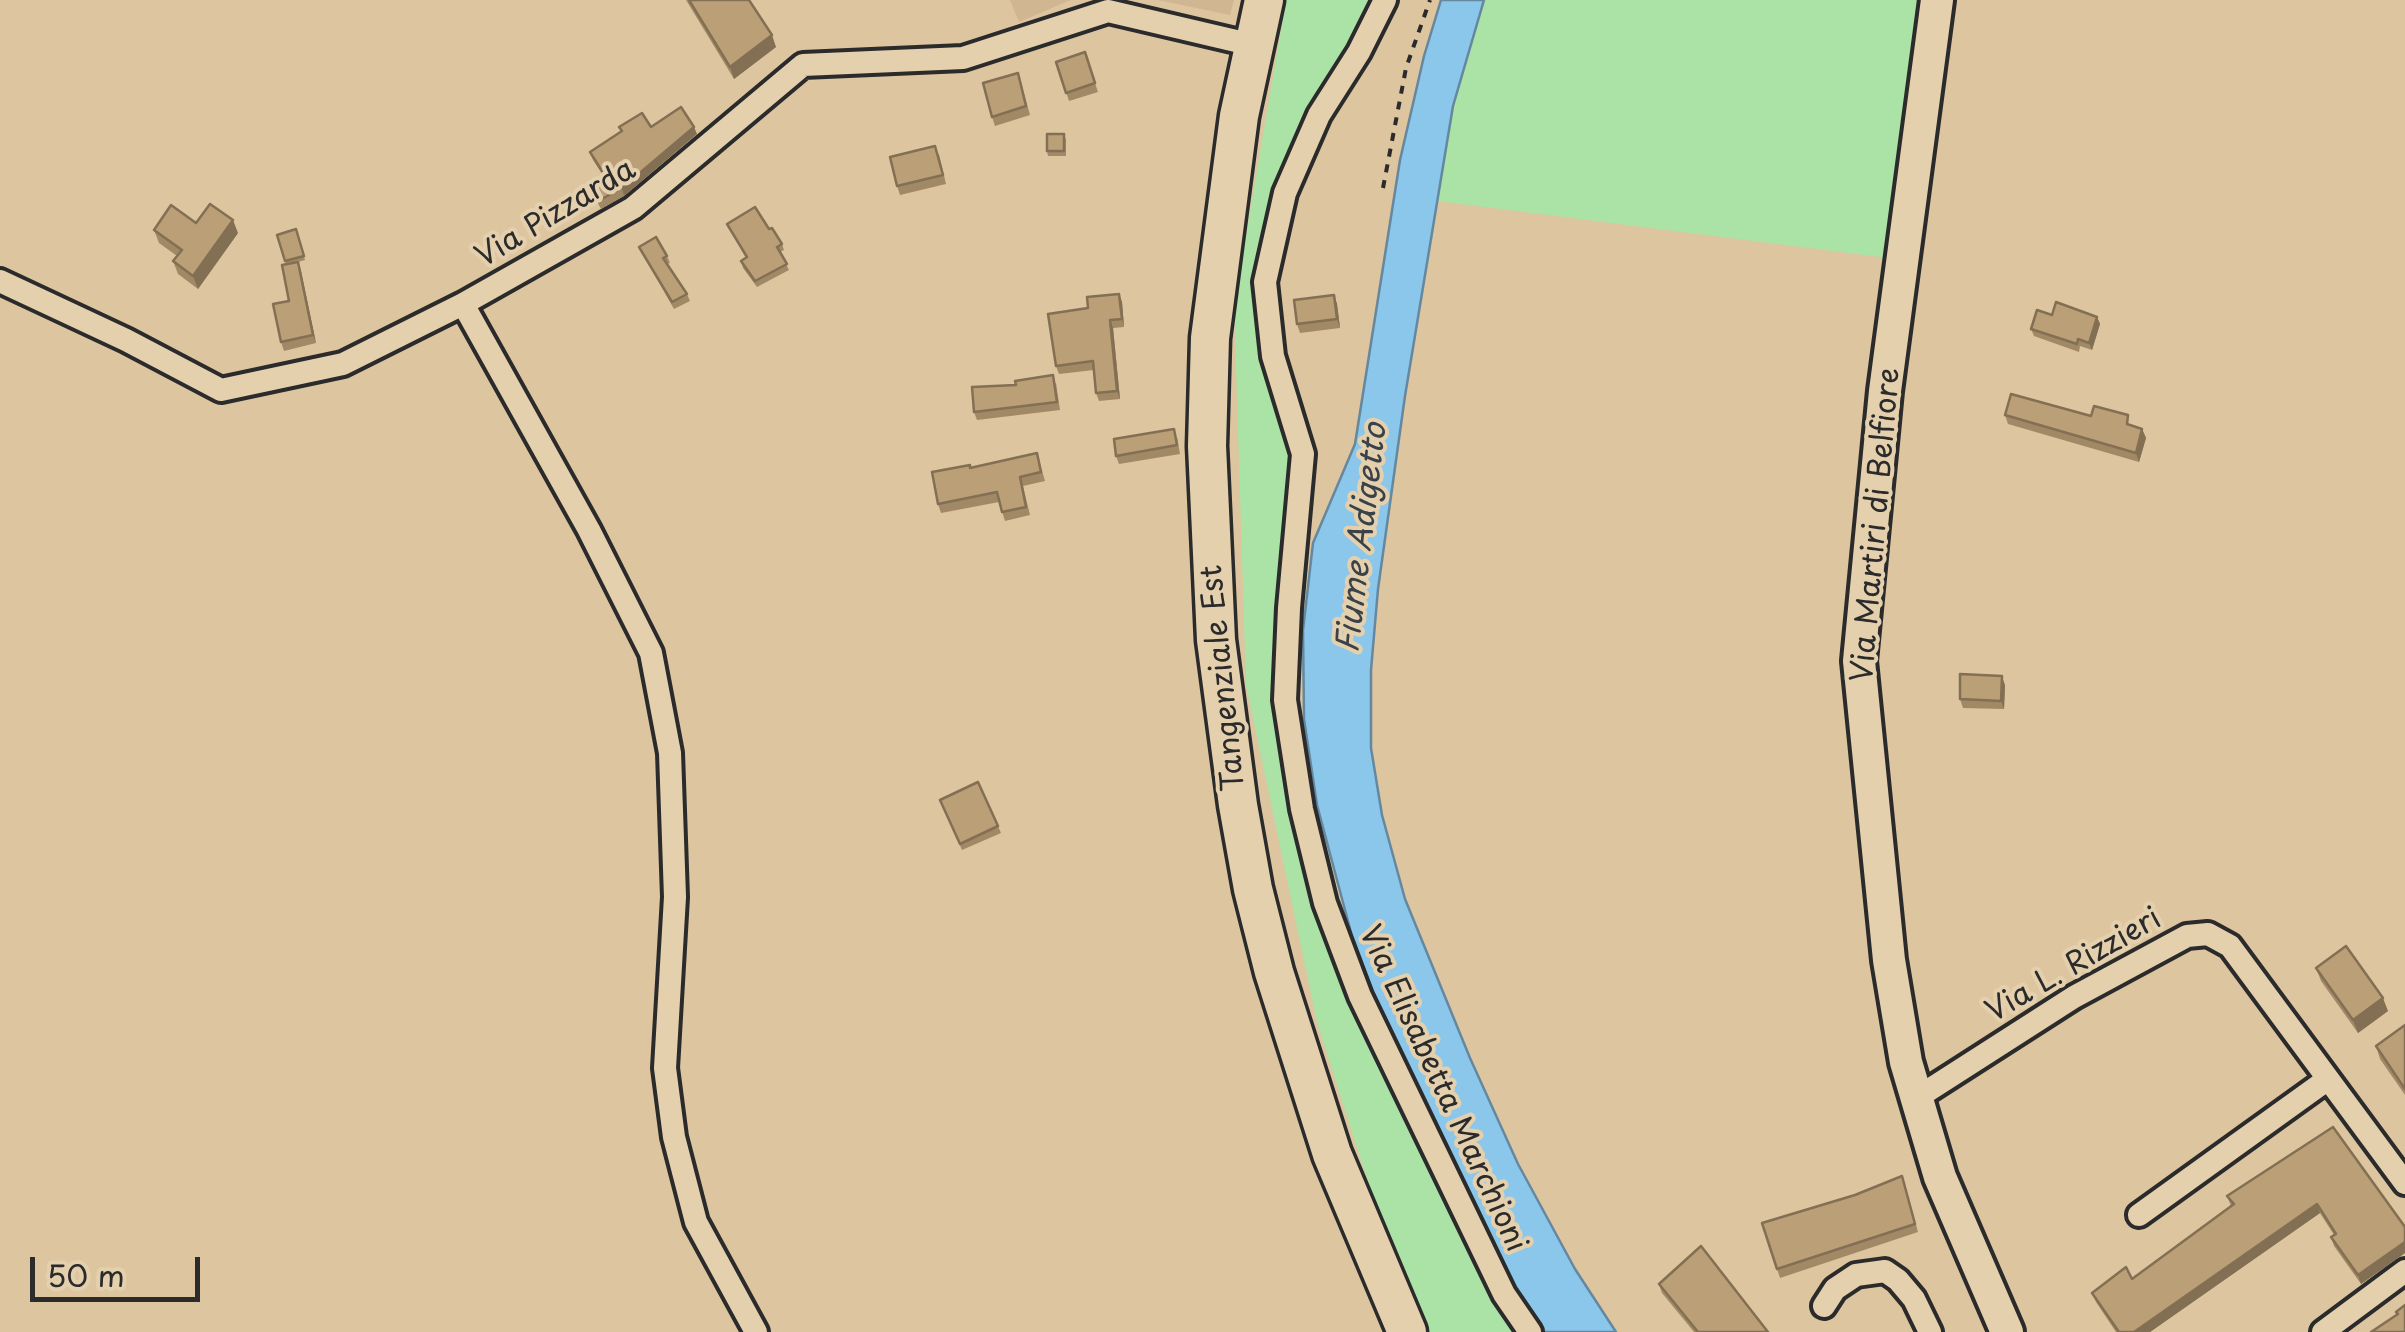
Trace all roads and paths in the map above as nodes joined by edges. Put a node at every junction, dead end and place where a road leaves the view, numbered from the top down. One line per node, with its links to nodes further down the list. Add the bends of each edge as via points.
1 (1264, 0): 5 (main road, Tangenziale Est)
2 (1385, 0): 17 (street, Via Elisabetta Marchioni, via 1319,116 1285,194 1265,282 1273,356 1303,454 1286,700 1320,884 1360,996 1496,1278)
3 (1430, 0): 6 (path, via 1406,68)
4 (1937, 0): 10 (street, Via Martiri di Belfiore, via 1885,391 1860,661 1889,960)
5 (1253, 46): 8 (street, Via Pizzarda, via 1108,11 963,58 803,65 633,208); 16 (main road, Tangenziale Est, via 1210,338 1207,446 1225,723 1274,972 1332,1154)
6 (1383, 188)
7 (0, 281): 8 (street, Via Pizzarda, via 221,390 343,364)
8 (463, 304): 15 (street, via 651,654 670,753 675,896 665,1068 674,1137 696,1222)
9 (2328, 1079): 10 (street, Via L. Rizzieri, via 2230,946 2208,934 2187,936 2074,997); 11 (street, Via L. Rizzieri); 12 (street)
10 (1915, 1099): 19 (street, Via Martiri di Belfiore, via 1940,1176)
11 (2405, 1182)
12 (2139, 1215)
13 (2405, 1271): 20 (street)
14 (1824, 1306): 18 (street, via 1856,1275 1885,1271 1914,1299)
15 (756, 1332)
16 (1407, 1332)
17 (1530, 1332)
18 (1930, 1332)
19 (2008, 1332)
20 (2323, 1332)

